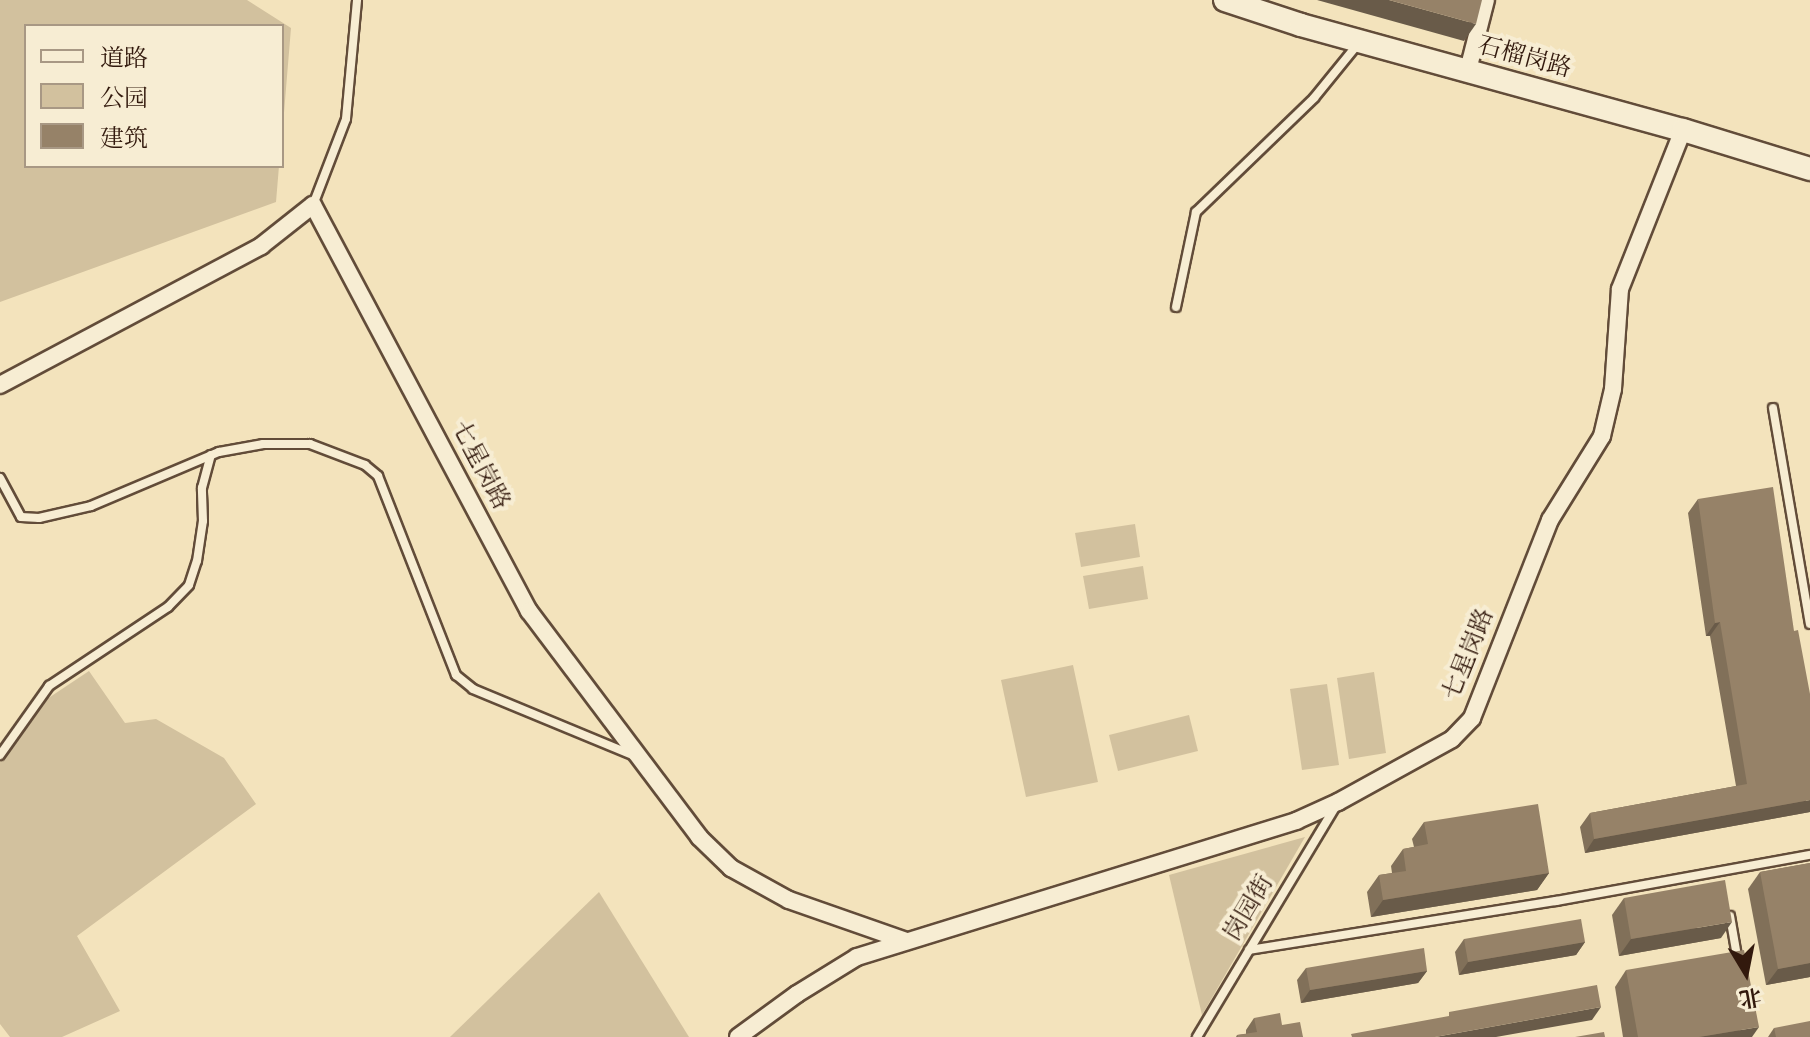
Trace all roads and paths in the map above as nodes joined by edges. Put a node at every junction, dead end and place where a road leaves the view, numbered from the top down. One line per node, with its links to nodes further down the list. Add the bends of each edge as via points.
1 (357, 0): 8 (lane, via 346,119)
2 (1225, 0): 4 (main road, 石榴岗路)
3 (1486, 0): 5 (street)
4 (1360, 41): 5 (main road, 石榴岗路); 9 (lane, via 1314,98 1196,212)
5 (1468, 70): 6 (main road, 石榴岗路)
6 (1683, 130): 7 (main road, 石榴岗路); 17 (street, 七星岗路, via 1620,289 1613,389 1602,436 1550,520 1472,718 1452,739)
7 (1810, 169)
8 (313, 205): 10 (street, via 261,246); 16 (street, 七星岗路, via 529,611)
9 (1176, 307)
10 (0, 385)
11 (1773, 408): 14 (lane)
12 (211, 455): 13 (lane, via 91,506 39,518 21,517); 15 (lane, via 189,585 168,607 49,686); 16 (lane, via 263,444 310,444 365,465 378,476 456,675 473,689)
13 (0, 478)
14 (1810, 624)
15 (0, 755)
16 (640, 758): 22 (street, 七星岗路, via 699,837 731,868 789,900)
17 (1338, 802): 22 (street, 七星岗路, via 1296,821); 23 (lane, 岗园街)
18 (1810, 855): 19 (lane)
19 (1721, 871): 20 (lane); 23 (lane)
20 (1724, 886)
21 (1727, 901): 24 (lane)
22 (906, 941): 25 (street, 七星岗路, via 857,957)
23 (1249, 950): 26 (lane, 岗园街)
24 (1741, 977)
25 (738, 1037)
26 (1197, 1037)

